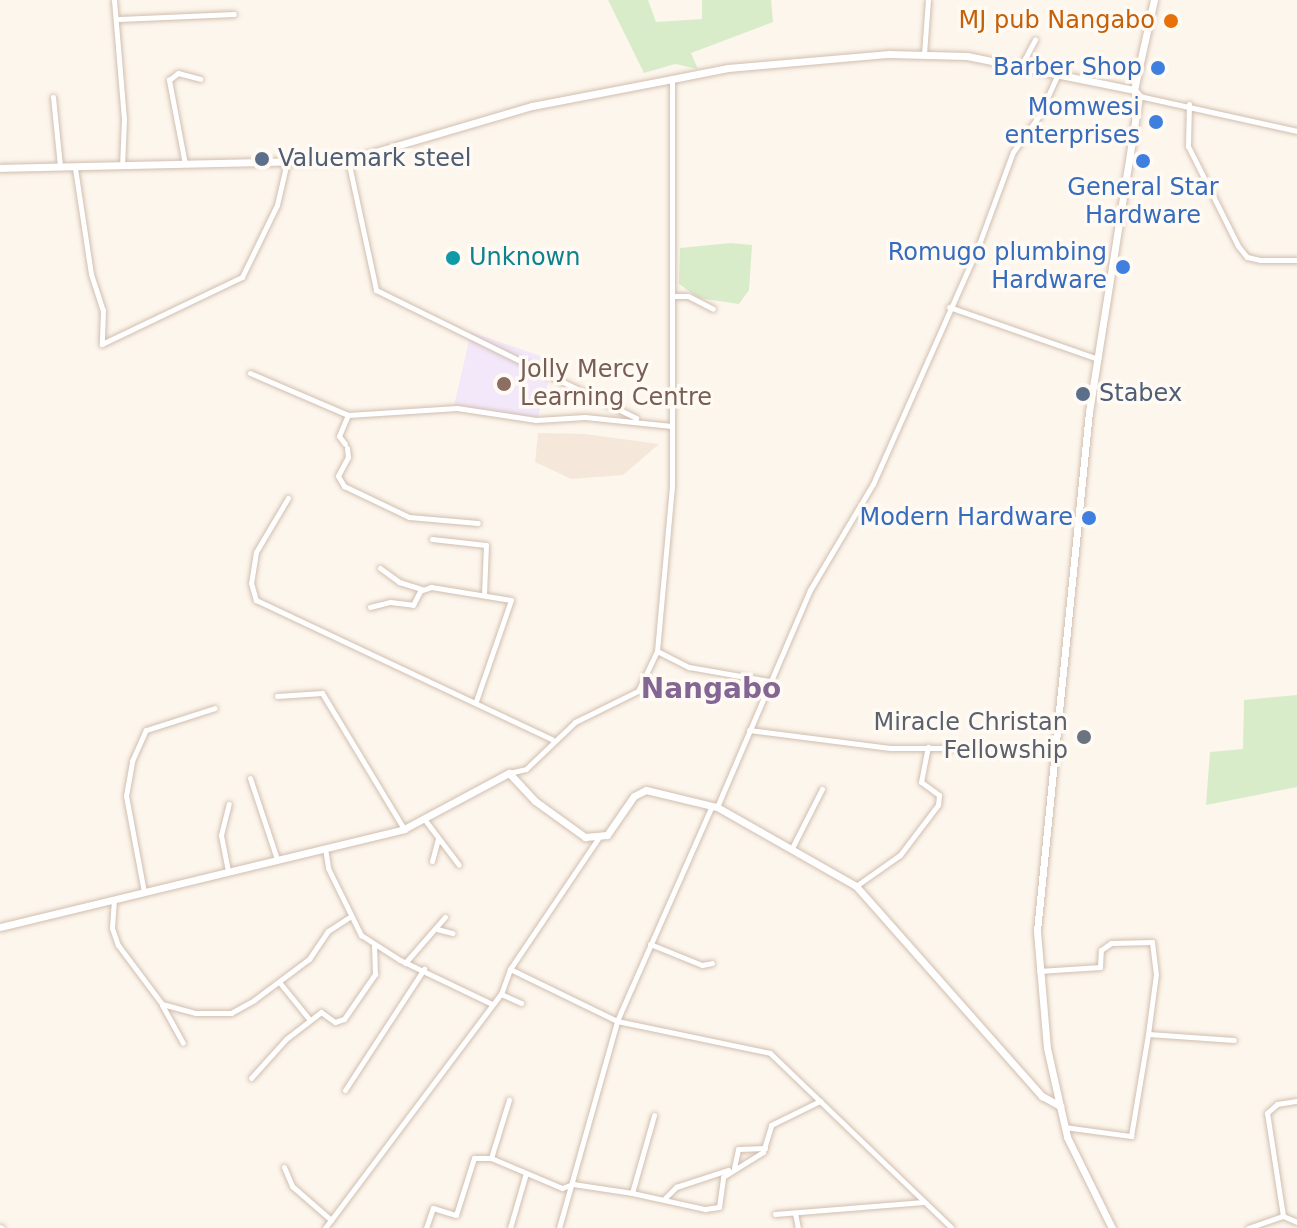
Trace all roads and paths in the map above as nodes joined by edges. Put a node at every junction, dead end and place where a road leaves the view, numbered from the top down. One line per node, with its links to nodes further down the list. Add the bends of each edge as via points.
1 (114, 0): 5 (street)
2 (928, 0): 7 (street)
3 (1154, 0): 12 (street)
4 (234, 14): 5 (street)
5 (119, 19): 20 (street)
6 (1035, 40): 8 (street)
7 (924, 54): 8 (street); 11 (street, via 728,68)
8 (1020, 67): 9 (street)
9 (1057, 76): 12 (street); 25 (street, via 1039,116 1013,152)
10 (200, 79): 17 (street, via 178,73 169,80)
11 (672, 79): 16 (street, via 532,106); 24 (street)
12 (1137, 93): 14 (street); 27 (street)
13 (53, 97): 19 (street)
14 (1189, 104): 15 (street); 23 (street, via 1188,146 1238,246 1247,257)
15 (1297, 131)
16 (348, 160): 18 (street); 30 (street, via 376,290)
17 (185, 165): 18 (street); 20 (street)
18 (286, 166): 22 (street, via 277,205 242,277 102,344 103,310 85,247)
19 (60, 167): 21 (street); 22 (street)
20 (122, 167): 22 (street)
21 (0, 168)
22 (75, 168)
23 (1297, 260)
24 (673, 296): 26 (street, via 688,296); 31 (street)
25 (949, 307): 27 (street); 40 (street, via 873,484 810,590)
26 (713, 309)
27 (1099, 360): 47 (street)
28 (250, 373): 29 (street)
29 (348, 415): 30 (street, via 457,408 536,420); 33 (street, via 339,436 348,457 338,476 344,486 409,517)
30 (640, 420): 31 (street)
31 (672, 426): 39 (street)
32 (288, 498): 42 (street, via 256,552 251,583 256,600)
33 (478, 523)
34 (432, 539): 37 (street, via 486,545)
35 (380, 568): 36 (street, via 399,582)
36 (423, 589): 37 (street); 38 (street, via 413,605 386,602)
37 (484, 594): 42 (street, via 512,603)
38 (370, 607)
39 (657, 651): 40 (street, via 689,667); 45 (street, via 638,691)
40 (769, 681): 44 (street)
41 (277, 696): 54 (street, via 322,693)
42 (476, 701): 45 (street)
43 (215, 708): 64 (street, via 146,730 132,761 126,796)
44 (749, 730): 46 (street, via 890,748); 52 (street)
45 (552, 739): 48 (street, via 526,769)
46 (928, 747): 47 (street); 63 (street, via 921,782 940,801 900,855)
47 (1055, 748): 77 (street, via 1037,931)
48 (509, 773): 53 (street); 55 (street, via 569,828)
49 (250, 778): 59 (street)
50 (822, 789): 57 (street)
51 (229, 804): 62 (street, via 221,835)
52 (714, 808): 55 (street, via 646,790 634,796 612,828); 57 (street); 72 (street)
53 (425, 820): 54 (street); 56 (street)
54 (404, 829): 58 (street)
55 (599, 837): 76 (street)
56 (438, 839): 60 (street); 61 (street)
57 (793, 846): 63 (street)
58 (325, 848): 59 (street); 67 (street)
59 (277, 859): 62 (street)
60 (432, 861)
61 (459, 865)
62 (228, 871): 64 (street)
63 (856, 886): 93 (street, via 1042,1096)
64 (144, 892): 65 (street)
65 (114, 899): 68 (street); 81 (street, via 112,928 118,945)
66 (445, 917): 69 (street)
67 (348, 918): 71 (street); 78 (street, via 328,931 309,959)
68 (0, 927)
69 (436, 929): 70 (street); 73 (street)
70 (452, 933)
71 (374, 944): 73 (street); 83 (street, via 375,974 344,1019 335,1022 323,1012)
72 (650, 944): 74 (street, via 702,965); 84 (street)
73 (405, 963): 75 (street)
74 (712, 963)
75 (424, 969): 82 (street); 89 (street)
76 (510, 969): 79 (street); 84 (street)
77 (1039, 971): 85 (street, via 1100,967 1101,950 1111,943 1152,942 1156,974); 93 (street)
78 (280, 983): 81 (street, via 231,1013 196,1013); 83 (street)
79 (501, 994): 80 (street); 82 (street)
80 (521, 1003)
81 (162, 1004): 87 (street)
82 (492, 1004): 108 (street)
83 (310, 1020): 88 (street)
84 (617, 1021): 91 (street, via 770,1053); 101 (street)
85 (1148, 1034): 86 (street); 95 (street, via 1131,1136)
86 (1234, 1040)
87 (183, 1043)
88 (251, 1078)
89 (345, 1090)
90 (509, 1100): 97 (street)
91 (820, 1101): 96 (street, via 771,1125); 104 (street)
92 (1297, 1101): 107 (street, via 1267,1113)
93 (1060, 1106): 95 (street)
94 (654, 1115): 102 (street)
95 (1063, 1127): 116 (street)
96 (765, 1148): 99 (street); 99 (street, via 738,1149)
97 (491, 1158): 100 (street); 111 (street, via 474,1158 456,1215 433,1208)
98 (284, 1167): 108 (street, via 292,1186)
99 (733, 1168): 103 (street, via 676,1187); 103 (street, via 723,1177 719,1207 705,1209)
100 (526, 1173): 101 (street); 112 (street)
101 (568, 1189): 102 (street, via 573,1184); 113 (street)
102 (632, 1193): 103 (street)
103 (665, 1198)
104 (924, 1202): 105 (street); 115 (street)
105 (795, 1213): 106 (street); 114 (street)
106 (775, 1214)
107 (1283, 1216): 109 (street); 117 (street)
108 (331, 1220): 110 (street)
109 (1297, 1222)
110 (325, 1228)
111 (426, 1228)
112 (510, 1228)
113 (559, 1228)
114 (798, 1228)
115 (952, 1228)
116 (1112, 1228)
117 (1248, 1228)

